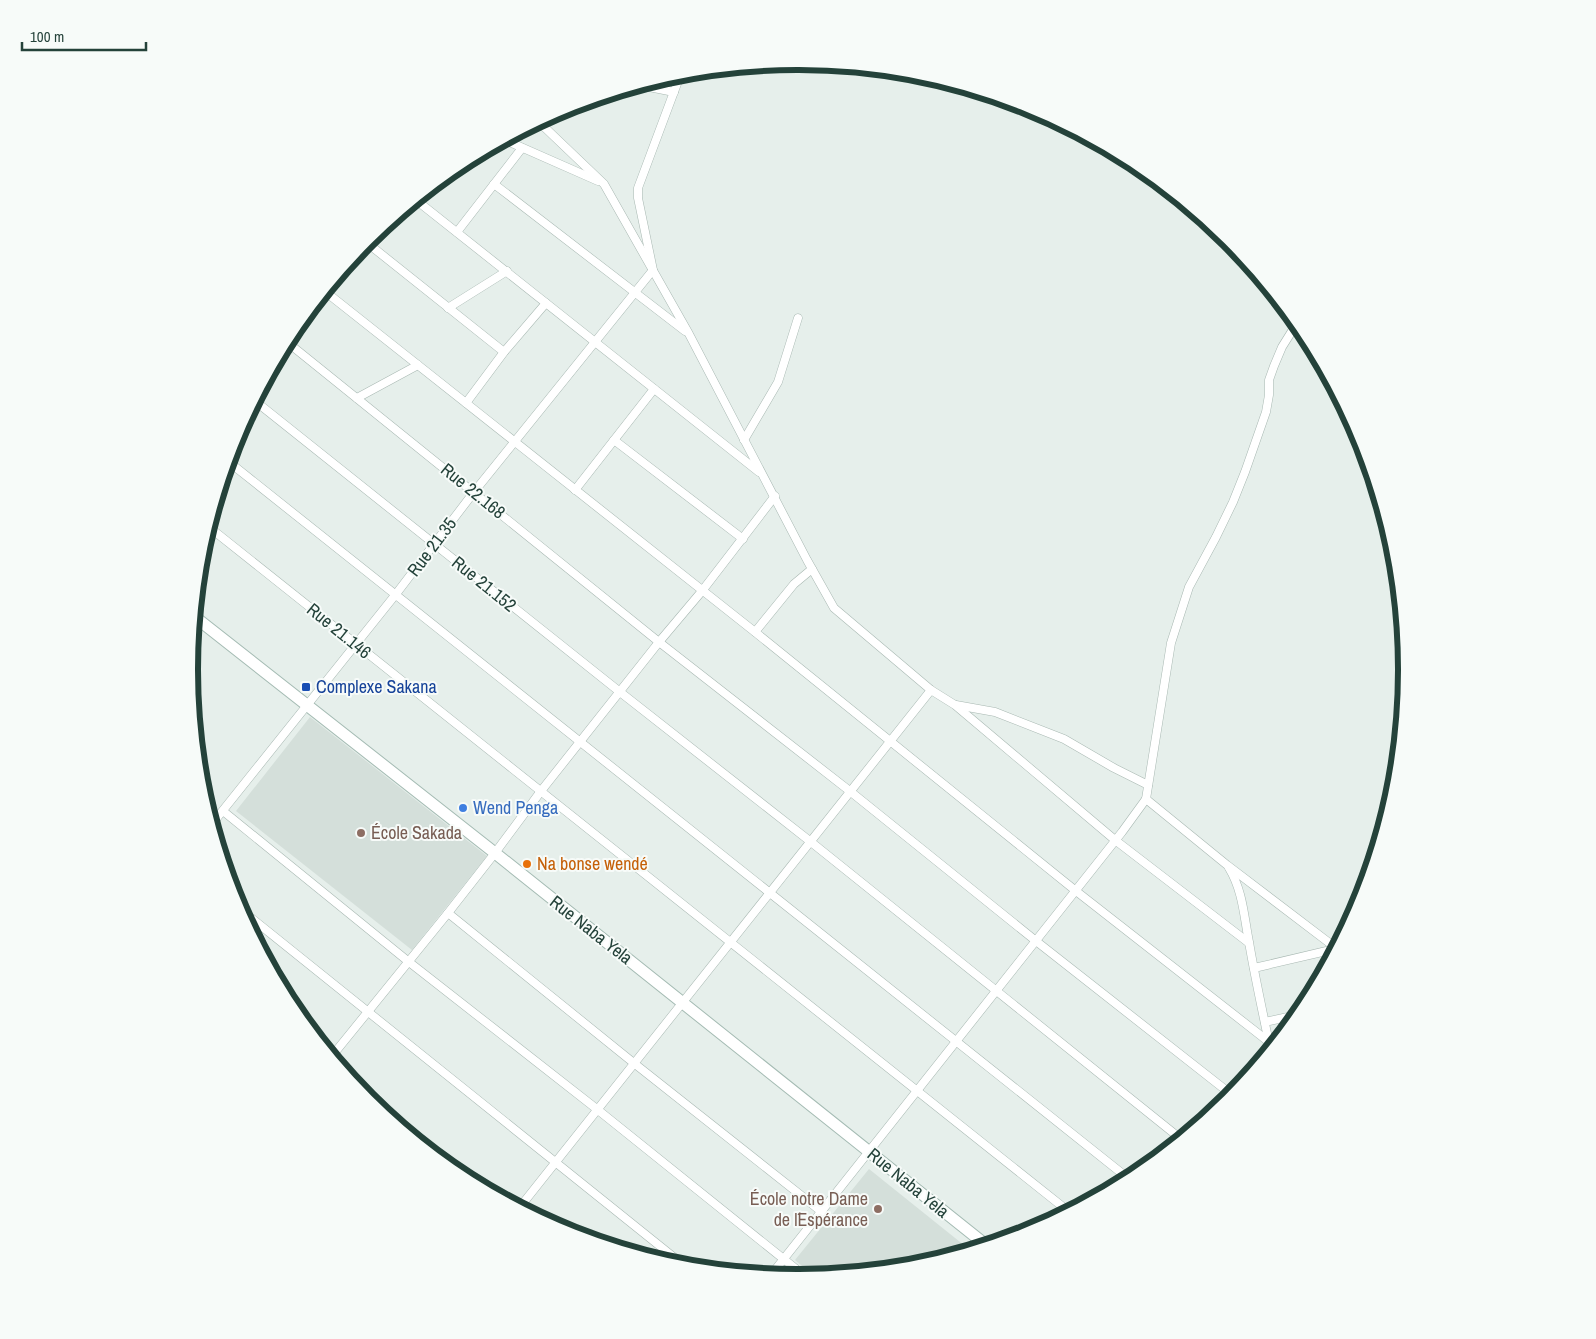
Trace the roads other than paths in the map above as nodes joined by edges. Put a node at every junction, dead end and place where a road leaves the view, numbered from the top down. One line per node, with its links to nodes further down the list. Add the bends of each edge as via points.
1 (677, 83): 3 (street)
2 (653, 88): 3 (street)
3 (674, 92): 12 (street, via 638,188)
4 (544, 127): 8 (street)
5 (512, 143): 6 (street)
6 (522, 148): 7 (street); 8 (street)
7 (494, 184): 10 (street); 14 (street)
8 (604, 184): 12 (street)
9 (421, 204): 10 (street)
10 (457, 232): 13 (street)
11 (375, 246): 17 (street)
12 (653, 270): 14 (street, Rue 21.35); 20 (street)
13 (506, 271): 16 (street); 17 (street)
14 (635, 292): 20 (street); 21 (street, Rue 21.35)
15 (329, 296): 24 (street)
16 (546, 303): 21 (street); 23 (street)
17 (448, 308): 23 (street)
18 (798, 318): 30 (street, via 778,382)
19 (1292, 331): 53 (street, via 1269,380 1266,412 1233,502 1189,587 1177,623)
20 (689, 334): 30 (street)
21 (595, 342): 25 (street); 31 (street, Rue 21.35)
22 (293, 347): 26 (street, Rue 22.168)
23 (504, 352): 27 (street)
24 (418, 365): 26 (street); 27 (street)
25 (654, 388): 29 (street); 33 (street)
26 (357, 398): 35 (street, Rue 22.168)
27 (466, 403): 31 (street)
28 (259, 405): 39 (street, Rue 21.152)
29 (614, 440): 34 (street); 38 (street)
30 (744, 440): 33 (street)
31 (514, 442): 34 (street); 35 (street, Rue 21.35)
32 (234, 467): 42 (street)
33 (762, 474): 36 (street)
34 (575, 490): 41 (street)
35 (474, 492): 39 (street, Rue 21.35); 45 (street, Rue 22.168)
36 (775, 496): 38 (street); 40 (street)
37 (215, 532): 46 (street, Rue 21.146)
38 (743, 540): 41 (street)
39 (435, 545): 42 (street, Rue 21.35); 48 (street, Rue 21.152)
40 (812, 569): 44 (street, via 794,584); 47 (street, via 834,608)
41 (702, 591): 44 (street); 45 (street)
42 (396, 594): 46 (street, Rue 21.35); 51 (street)
43 (201, 623): 50 (street, Rue Naba Yela)
44 (755, 632): 52 (street)
45 (659, 642): 48 (street); 55 (street, Rue 22.168)
46 (356, 644): 50 (street, Rue 21.35); 54 (street, Rue 21.146)
47 (931, 690): 49 (street); 52 (street)
48 (620, 692): 51 (street); 60 (street, Rue 21.152)
49 (955, 705): 53 (street, via 995,712 1064,739); 59 (street)
50 (307, 706): 57 (street, Rue 21.35); 61 (street, Rue Naba Yela)
51 (580, 741): 54 (street); 64 (street)
52 (891, 742): 55 (street); 63 (street)
53 (1148, 785): 56 (street)
54 (540, 791): 61 (street); 68 (street, Rue 21.146)
55 (851, 792): 60 (street); 67 (street, Rue 22.168)
56 (1146, 798): 59 (street); 62 (street)
57 (223, 810): 58 (street, Rue 21.35); 72 (street)
58 (217, 817)
59 (1115, 840): 63 (street); 69 (street)
60 (811, 842): 64 (street); 74 (street, Rue 21.152)
61 (495, 854): 65 (street); 75 (street, Rue Naba Yela)
62 (1228, 865): 69 (street, via 1237,880); 70 (street)
63 (1076, 891): 67 (street); 81 (street)
64 (770, 893): 68 (street); 80 (street)
65 (448, 913): 72 (street); 83 (street)
66 (253, 919): 76 (street)
67 (1036, 941): 74 (street); 84 (street, Rue 22.168)
68 (731, 943): 75 (street); 85 (street, Rue 21.146)
69 (1249, 943): 73 (street)
70 (1331, 945)
71 (1328, 950): 73 (street)
72 (409, 962): 76 (street); 86 (street)
73 (1254, 968): 78 (street)
74 (996, 991): 80 (street); 87 (street, Rue 21.152)
75 (683, 1003): 83 (street); 88 (street, Rue Naba Yela)
76 (369, 1012): 82 (street); 89 (street)
77 (1285, 1018): 78 (street)
78 (1266, 1022): 79 (street)
79 (1269, 1040)
80 (956, 1041): 85 (street); 90 (street)
81 (1267, 1043)
82 (336, 1051)
83 (634, 1064): 86 (street); 93 (street)
84 (1225, 1090)
85 (917, 1091): 88 (street); 92 (street, Rue 21.146)
86 (598, 1110): 89 (street); 96 (street)
87 (1176, 1134)
88 (869, 1152): 93 (street); 94 (street, Rue Naba Yela)
89 (556, 1162): 91 (street); 95 (street)
90 (1122, 1174)
91 (524, 1202)
92 (1062, 1207)
93 (822, 1212): 96 (street)
94 (980, 1240)
95 (671, 1255)
96 (784, 1259): 97 (street); 98 (street)
97 (776, 1268)
98 (796, 1269)

